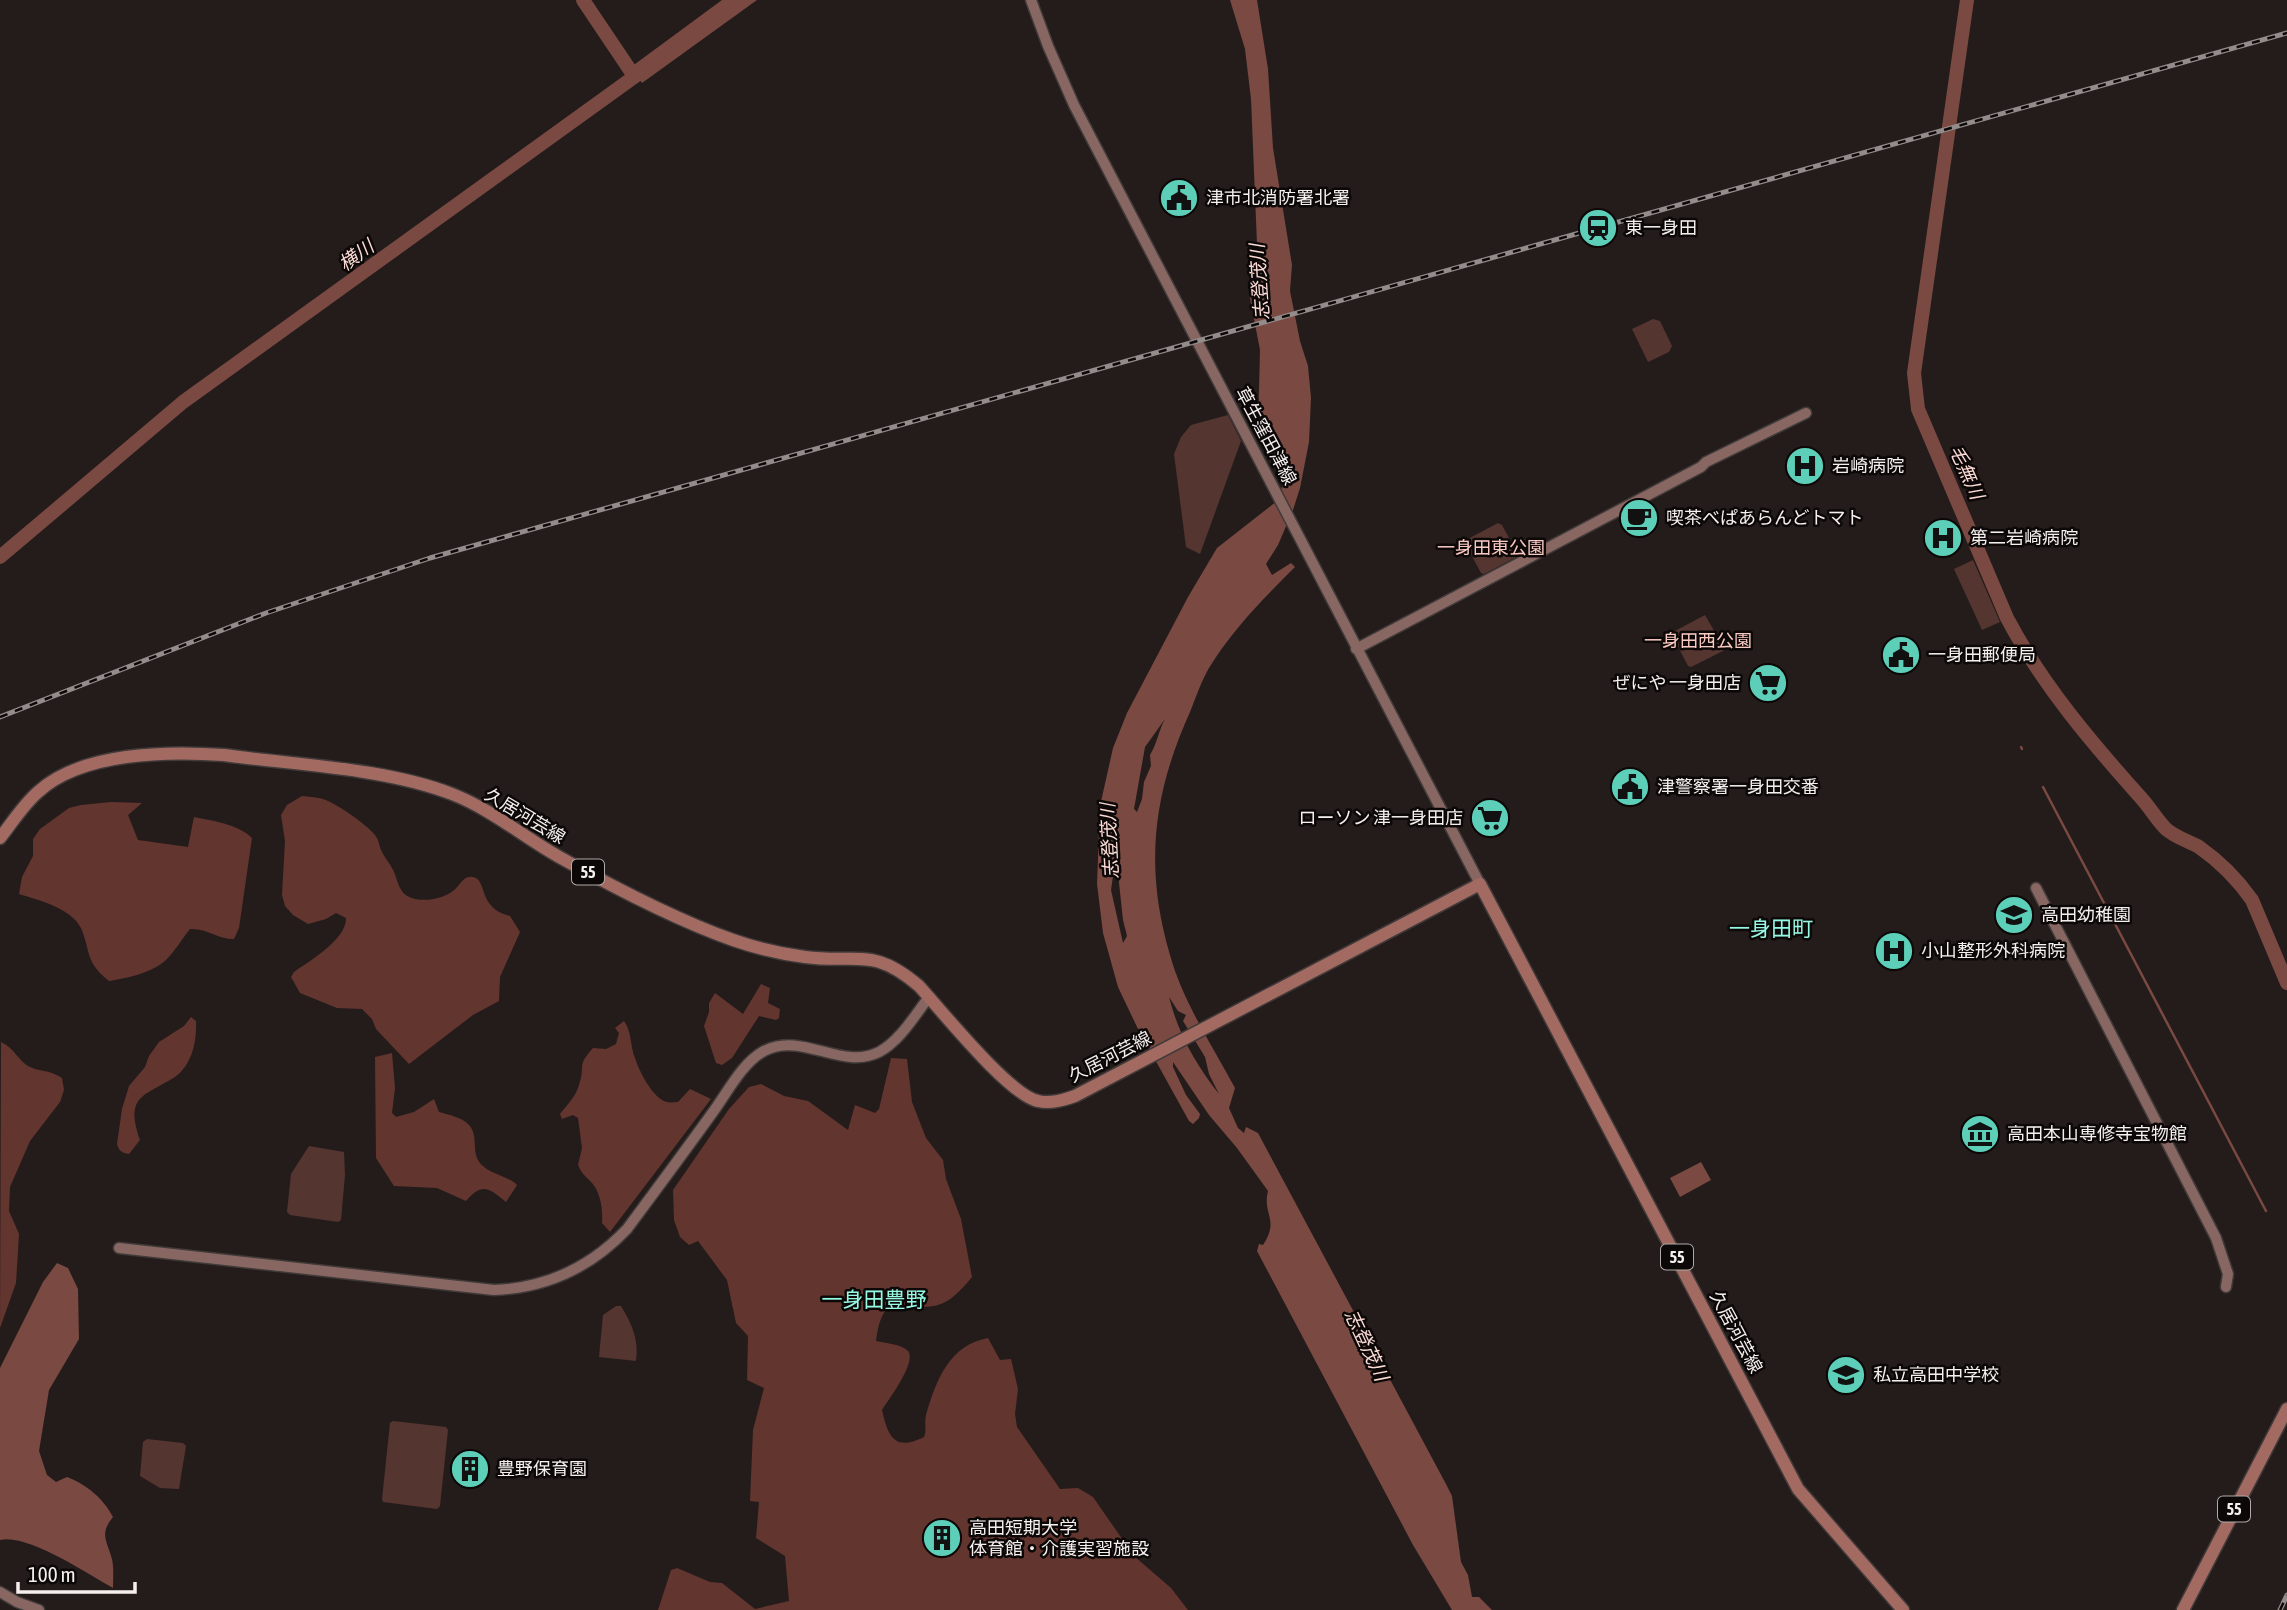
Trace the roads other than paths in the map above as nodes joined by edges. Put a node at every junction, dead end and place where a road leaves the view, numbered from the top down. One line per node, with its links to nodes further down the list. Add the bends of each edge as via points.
1 (1031, 0): 3 (street, 草生窪田津線, via 1074,105)
2 (1806, 413): 3 (street)
3 (1356, 649): 5 (street, 草生窪田津線)
4 (0, 838): 7 (main road, 久居河芸線 / 55, via 38,791 69,771 97,762 199,753 392,777 455,795 563,859 717,934 807,958 877,960 904,973)
5 (1480, 884): 7 (main road, 久居河芸線 / 55, via 1060,1100 1029,1098 1008,1082); 13 (main road, 久居河芸線 / 55, via 1798,1489)
6 (2036, 888): 9 (street, via 2216,1238 2228,1274)
7 (929, 997): 8 (street, via 894,1041 869,1056 791,1044 759,1055 613,1244 548,1281 494,1290)
8 (119, 1248)
9 (2226, 1287)
10 (2287, 1409): 14 (main road, 55)
11 (0, 1592): 12 (street)
12 (39, 1610)
13 (1903, 1610)
14 (2183, 1610)

